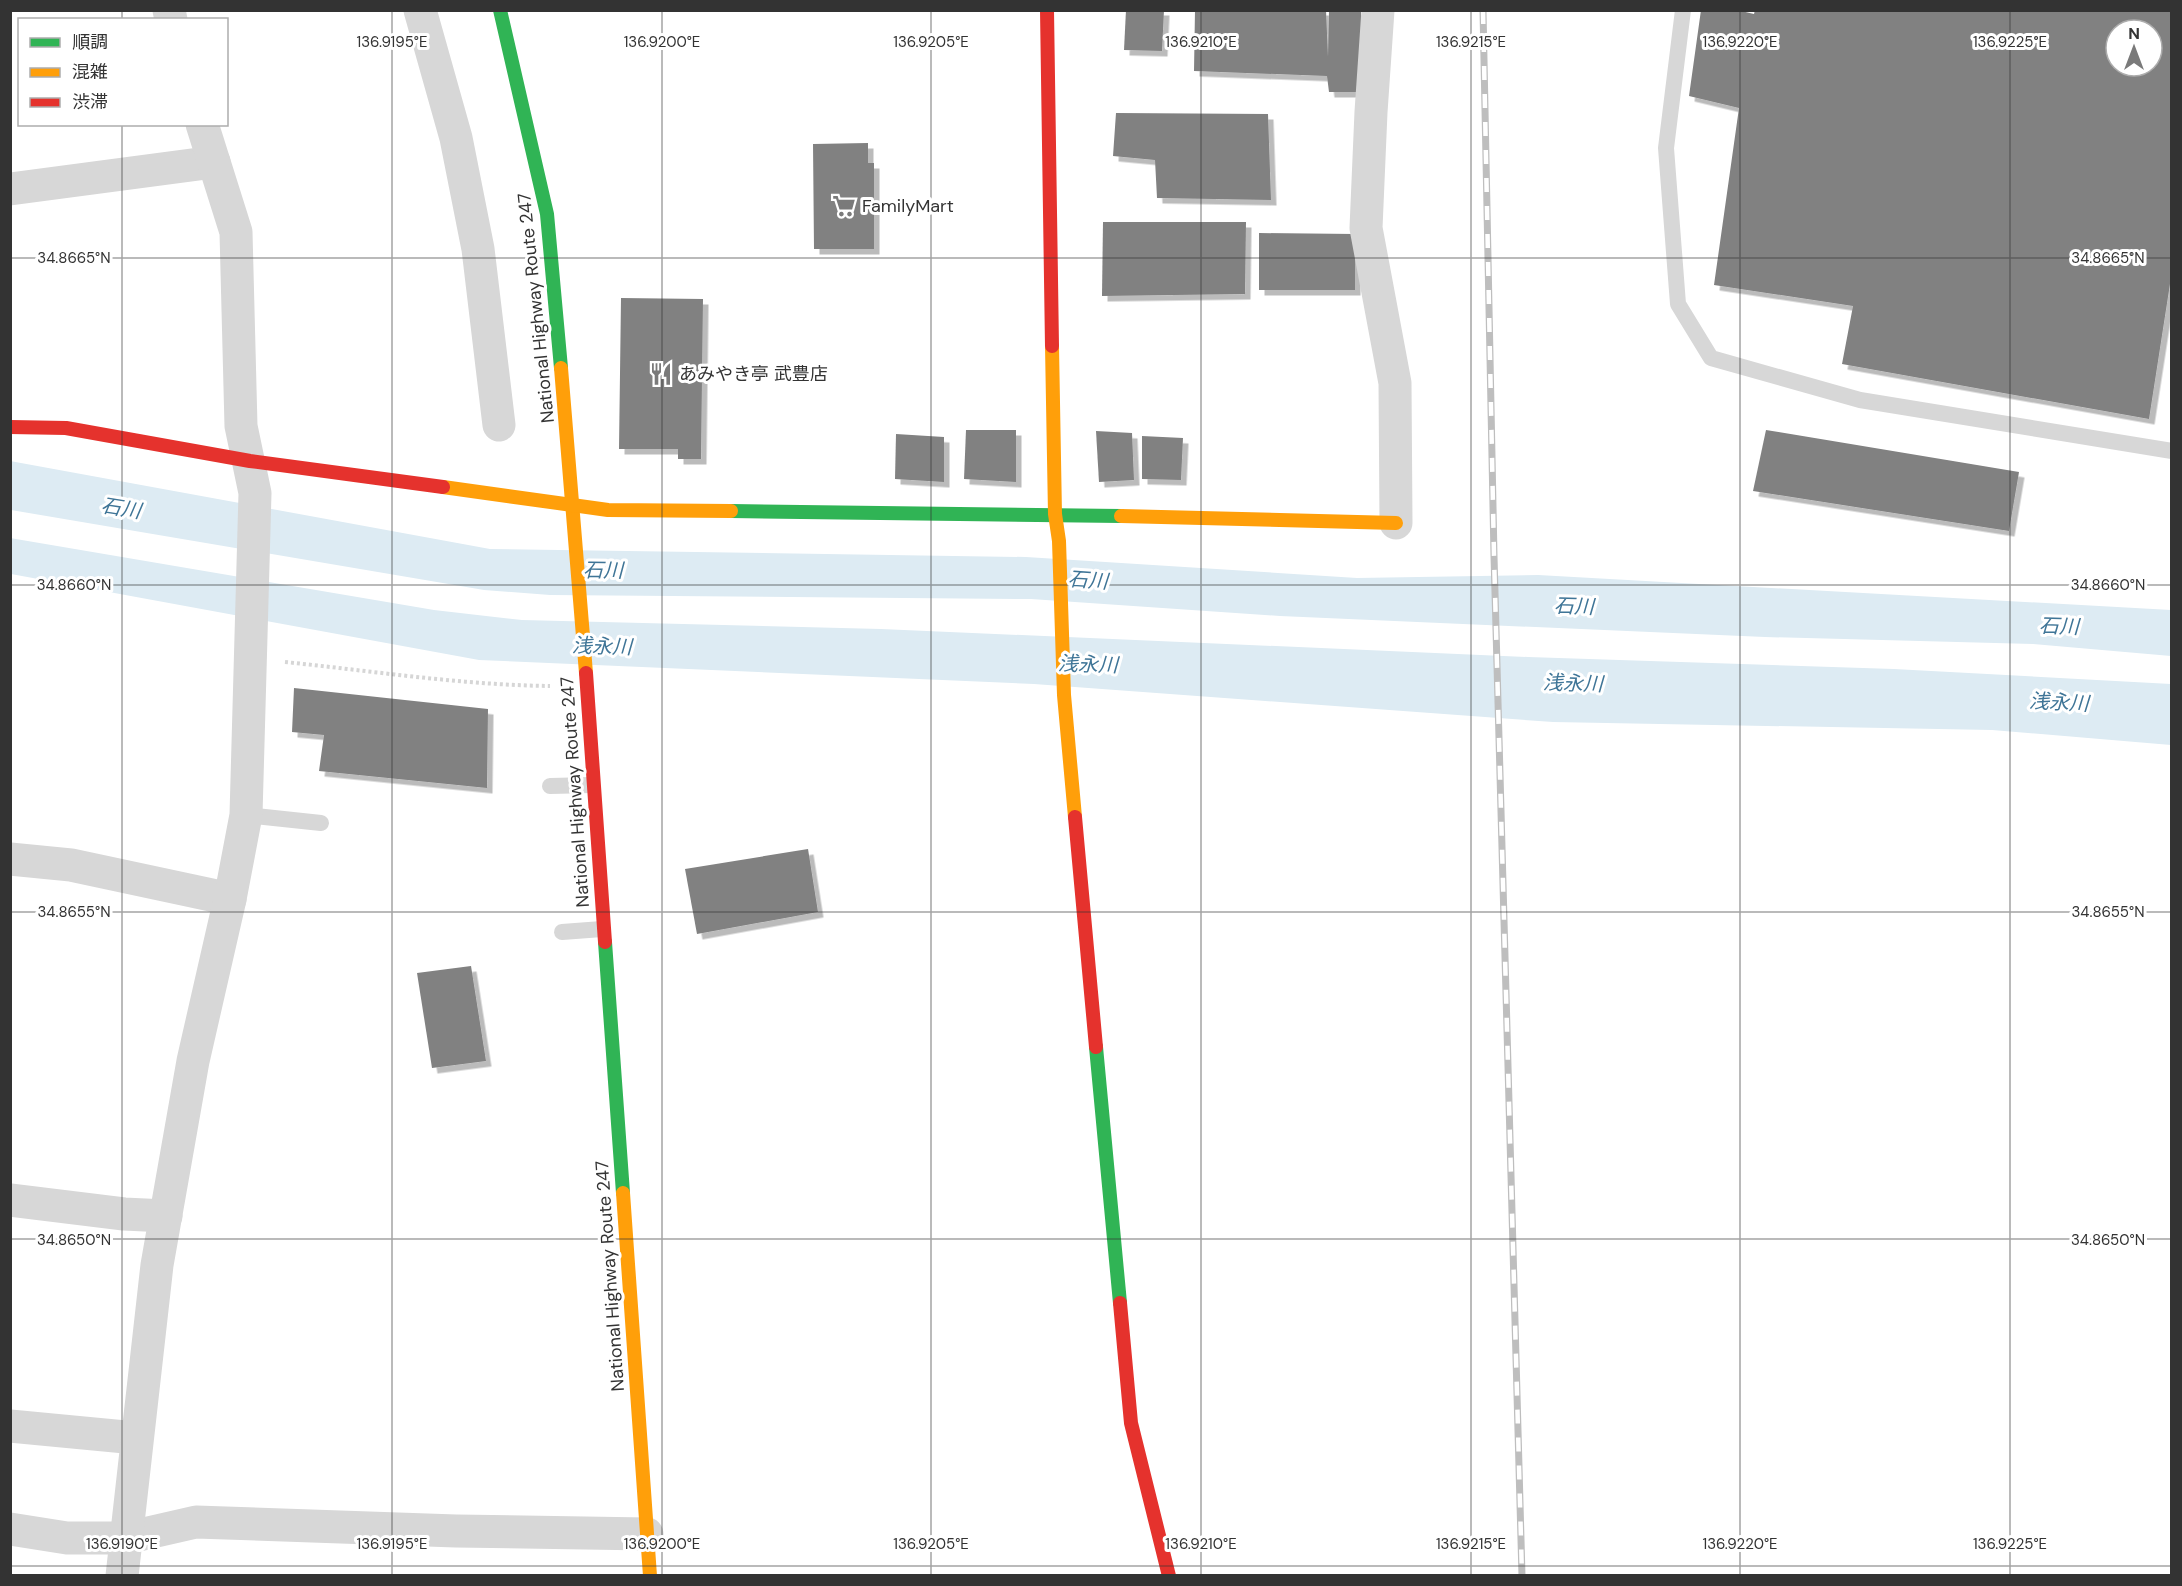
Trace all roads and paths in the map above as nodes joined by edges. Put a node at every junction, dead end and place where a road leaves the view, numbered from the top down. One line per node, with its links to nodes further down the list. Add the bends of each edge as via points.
1 (420, 10): 9 (street, via 456,138 474,227)
2 (500, 10): 13 (main road, National Highway Route 247, via 547,214)
3 (1047, 10): 14 (main road)
4 (1378, 10): 15 (street, via 1366,228 1395,383)
5 (1683, 10): 11 (lane, via 1666,148 1678,304 1711,358 1860,400)
6 (203, 126): 7 (street)
7 (214, 162): 8 (street); 12 (street, via 236,232 241,426)
8 (10, 189)
9 (499, 425)
10 (10, 427): 12 (main road, via 66,428)
11 (2172, 452)
12 (250, 461): 13 (main road); 16 (street, via 255,493)
13 (573, 504): 14 (main road, via 608,510); 18 (main road, National Highway Route 247)
14 (1055, 514): 15 (main road); 35 (main road, via 1064,695 1131,1423)
15 (1396, 523)
16 (250, 650): 17 (path, via 470,683); 20 (street)
17 (553, 686)
18 (592, 785): 19 (lane); 24 (main road, National Highway Route 247)
19 (550, 786)
20 (246, 815): 21 (lane); 23 (street)
21 (321, 823)
22 (10, 859): 23 (street, via 71,865)
23 (230, 899): 27 (street, via 192,1061)
24 (602, 929): 25 (lane); 31 (main road, National Highway Route 247)
25 (562, 932)
26 (10, 1200): 27 (street)
27 (166, 1216): 29 (street)
28 (10, 1426): 29 (street)
29 (136, 1438): 32 (street)
30 (10, 1528): 32 (street, via 67,1538)
31 (647, 1534): 32 (street, via 196,1522); 34 (main road, National Highway Route 247)
32 (126, 1538): 33 (street)
33 (122, 1575)
34 (650, 1575)
35 (1169, 1575)

